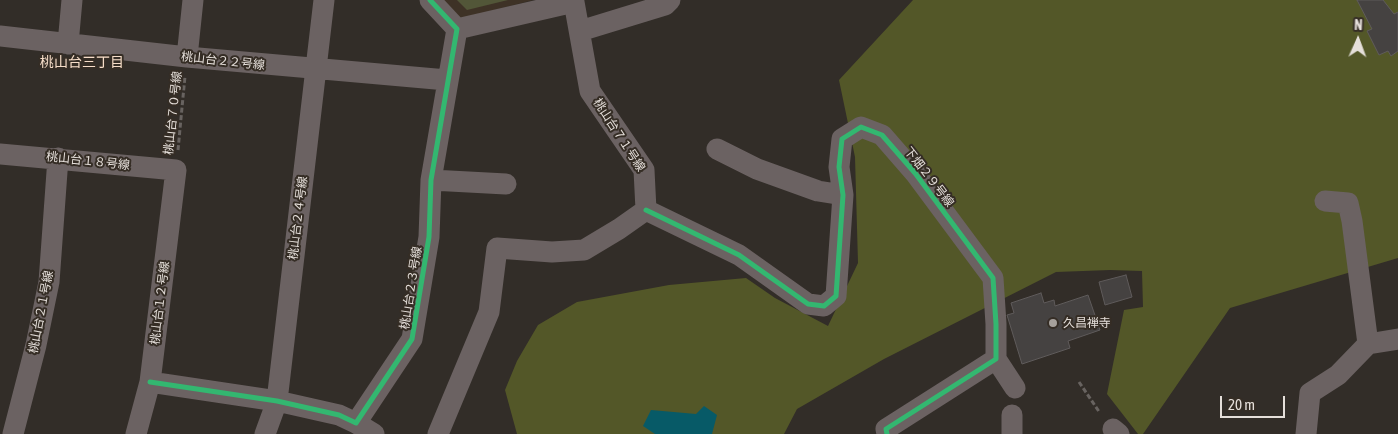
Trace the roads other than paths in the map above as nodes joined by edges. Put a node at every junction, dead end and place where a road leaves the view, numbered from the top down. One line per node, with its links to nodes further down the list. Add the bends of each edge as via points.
1 (72, 0): 9 (street)
2 (192, 0): 10 (street)
3 (324, 0): 11 (street, 桃山台２４号線)
4 (430, 0): 6 (street)
5 (670, 0): 7 (street, via 665,5)
6 (457, 29): 7 (street, 桃山台７１号線, via 574,2); 12 (street, 桃山台２３号線)
7 (580, 31): 21 (street, 桃山台７１号線, via 590,91 644,170)
8 (0, 36): 9 (street, 桃山台２２号線)
9 (68, 44): 10 (street, 桃山台２２号線)
10 (187, 57): 11 (street, 桃山台２２号線)
11 (315, 70): 12 (street, 桃山台２２号線); 27 (street, 桃山台２４号線)
12 (446, 80): 17 (street, 桃山台２３号線)
13 (717, 149): 19 (street, via 757,169 818,191)
14 (0, 154): 15 (street, 桃山台１８号線)
15 (58, 158): 16 (street, 桃山台１８号線); 29 (street, 桃山台２１号線, via 49,282)
16 (176, 170): 25 (street, 桃山台１２号線)
17 (431, 180): 18 (street); 28 (street, 桃山台２３号線, via 429,237 412,338)
18 (506, 184)
19 (844, 195): 21 (street, 下畑２９号線, via 836,296 824,306 808,304 739,256); 24 (street, 下畑２９号線, via 839,167 842,139 861,127 882,134 915,173 992,278)
20 (1325, 201): 23 (street, via 1348,203)
21 (646, 210): 32 (street, via 584,250 552,252 497,248 489,312)
22 (1398, 339): 23 (street)
23 (1368, 344): 34 (street, via 1338,375 1310,393)
24 (996, 359): 26 (street); 33 (street, via 886,429)
25 (150, 382): 27 (street, 桃山台２３号線); 30 (street, 桃山台１２号線)
26 (1015, 388)
27 (277, 401): 28 (street, 桃山台２３号線, via 338,415); 31 (street, 桃山台２４号線)
28 (363, 430)
29 (13, 434)
30 (136, 434)
31 (265, 434)
32 (438, 434)
33 (887, 434)
34 (1306, 434)

